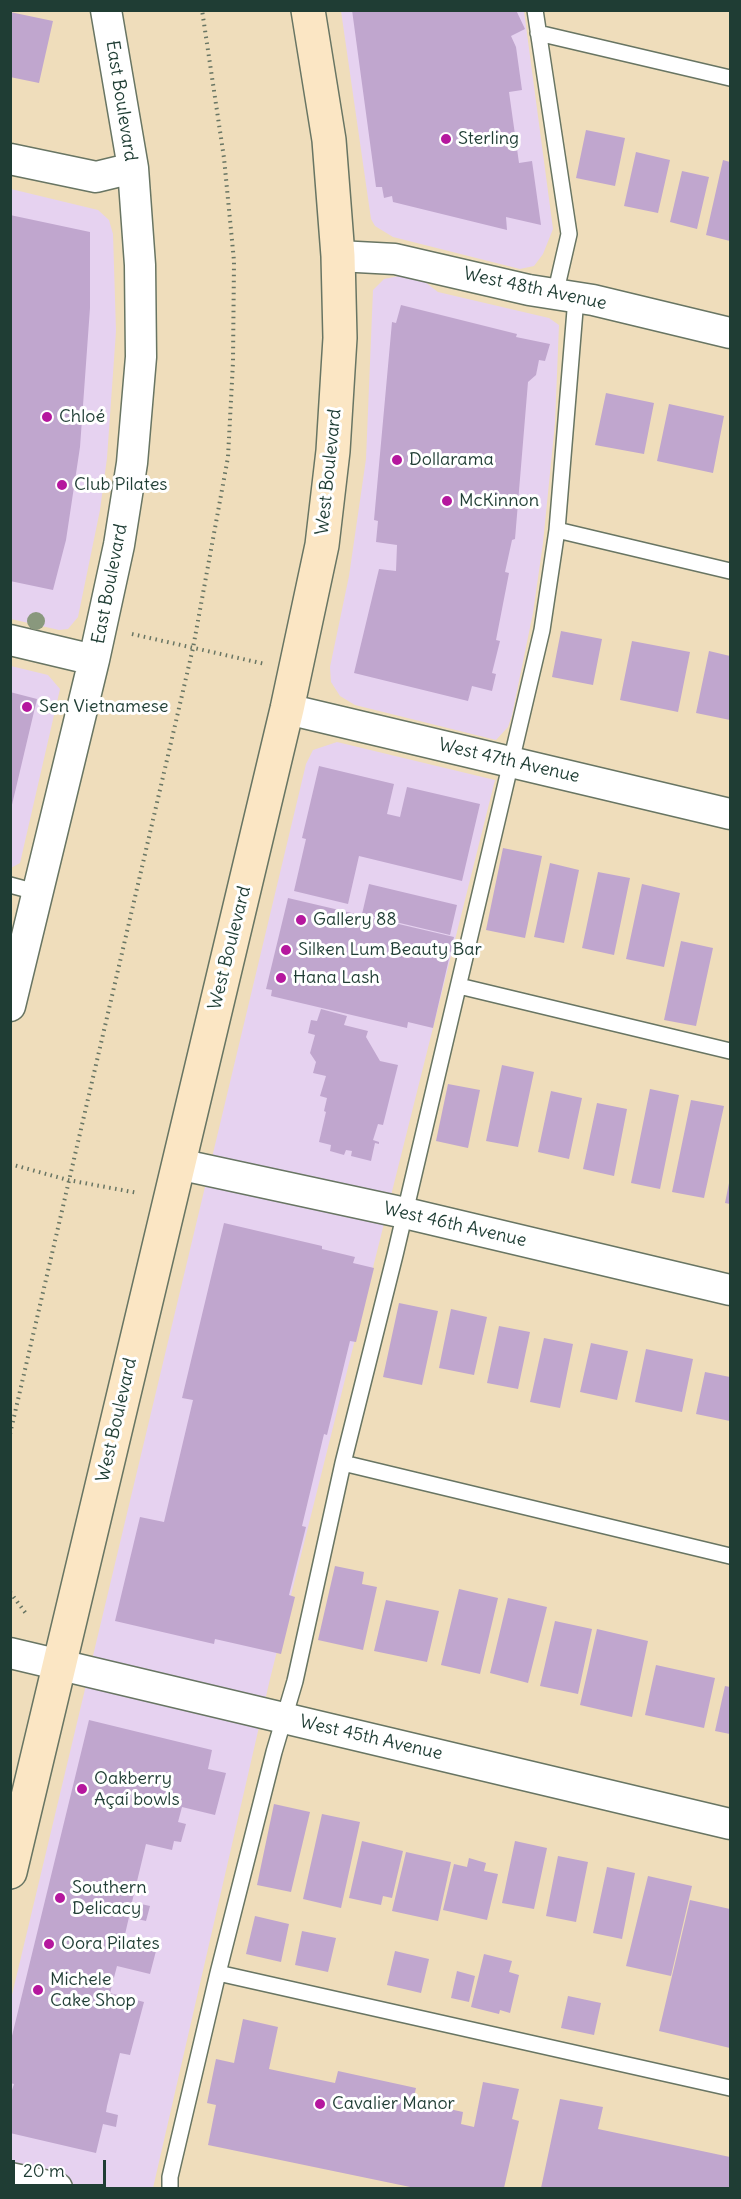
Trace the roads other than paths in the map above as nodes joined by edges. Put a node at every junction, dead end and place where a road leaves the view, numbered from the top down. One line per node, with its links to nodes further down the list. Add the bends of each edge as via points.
1 (106, 10): 7 (street, East Boulevard)
2 (308, 10): 8 (street, West Boulevard, via 329,140)
3 (535, 10): 4 (lane)
4 (538, 33): 5 (lane); 9 (lane, via 569,234)
5 (730, 78)
6 (10, 159): 7 (street, via 96,177)
7 (133, 168): 14 (street, East Boulevard, via 140,265 140,369 119,545)
8 (338, 256): 9 (street, West 48th Avenue, via 395,259); 15 (street, West Boulevard, via 340,338 333,451 322,545)
9 (565, 297): 10 (street, West 48th Avenue); 11 (lane)
10 (730, 333)
11 (557, 530): 12 (lane); 16 (lane, via 542,630)
12 (730, 571)
13 (10, 640): 14 (street)
14 (94, 660): 18 (street, East Boulevard)
15 (287, 709): 16 (street, West 47th Avenue); 22 (street, West Boulevard)
16 (512, 762): 17 (street, West 47th Avenue); 19 (lane)
17 (730, 814)
18 (23, 888): 20 (street, East Boulevard)
19 (459, 986): 21 (lane); 23 (lane)
20 (10, 1006)
21 (730, 1051)
22 (178, 1164): 23 (street, West 46th Avenue); 28 (street, West Boulevard)
23 (405, 1213): 24 (street, West 46th Avenue); 25 (lane)
24 (730, 1290)
25 (343, 1463): 26 (lane); 29 (lane)
26 (730, 1556)
27 (10, 1653): 28 (street, West 45th Avenue)
28 (60, 1664): 29 (street, West 45th Avenue); 31 (street, West Boulevard)
29 (284, 1718): 30 (street, West 45th Avenue); 32 (lane)
30 (730, 1824)
31 (10, 1872)
32 (218, 1972): 33 (lane); 36 (lane)
33 (730, 2088)
34 (10, 2178): 35 (street)
35 (57, 2188)
36 (170, 2188)

